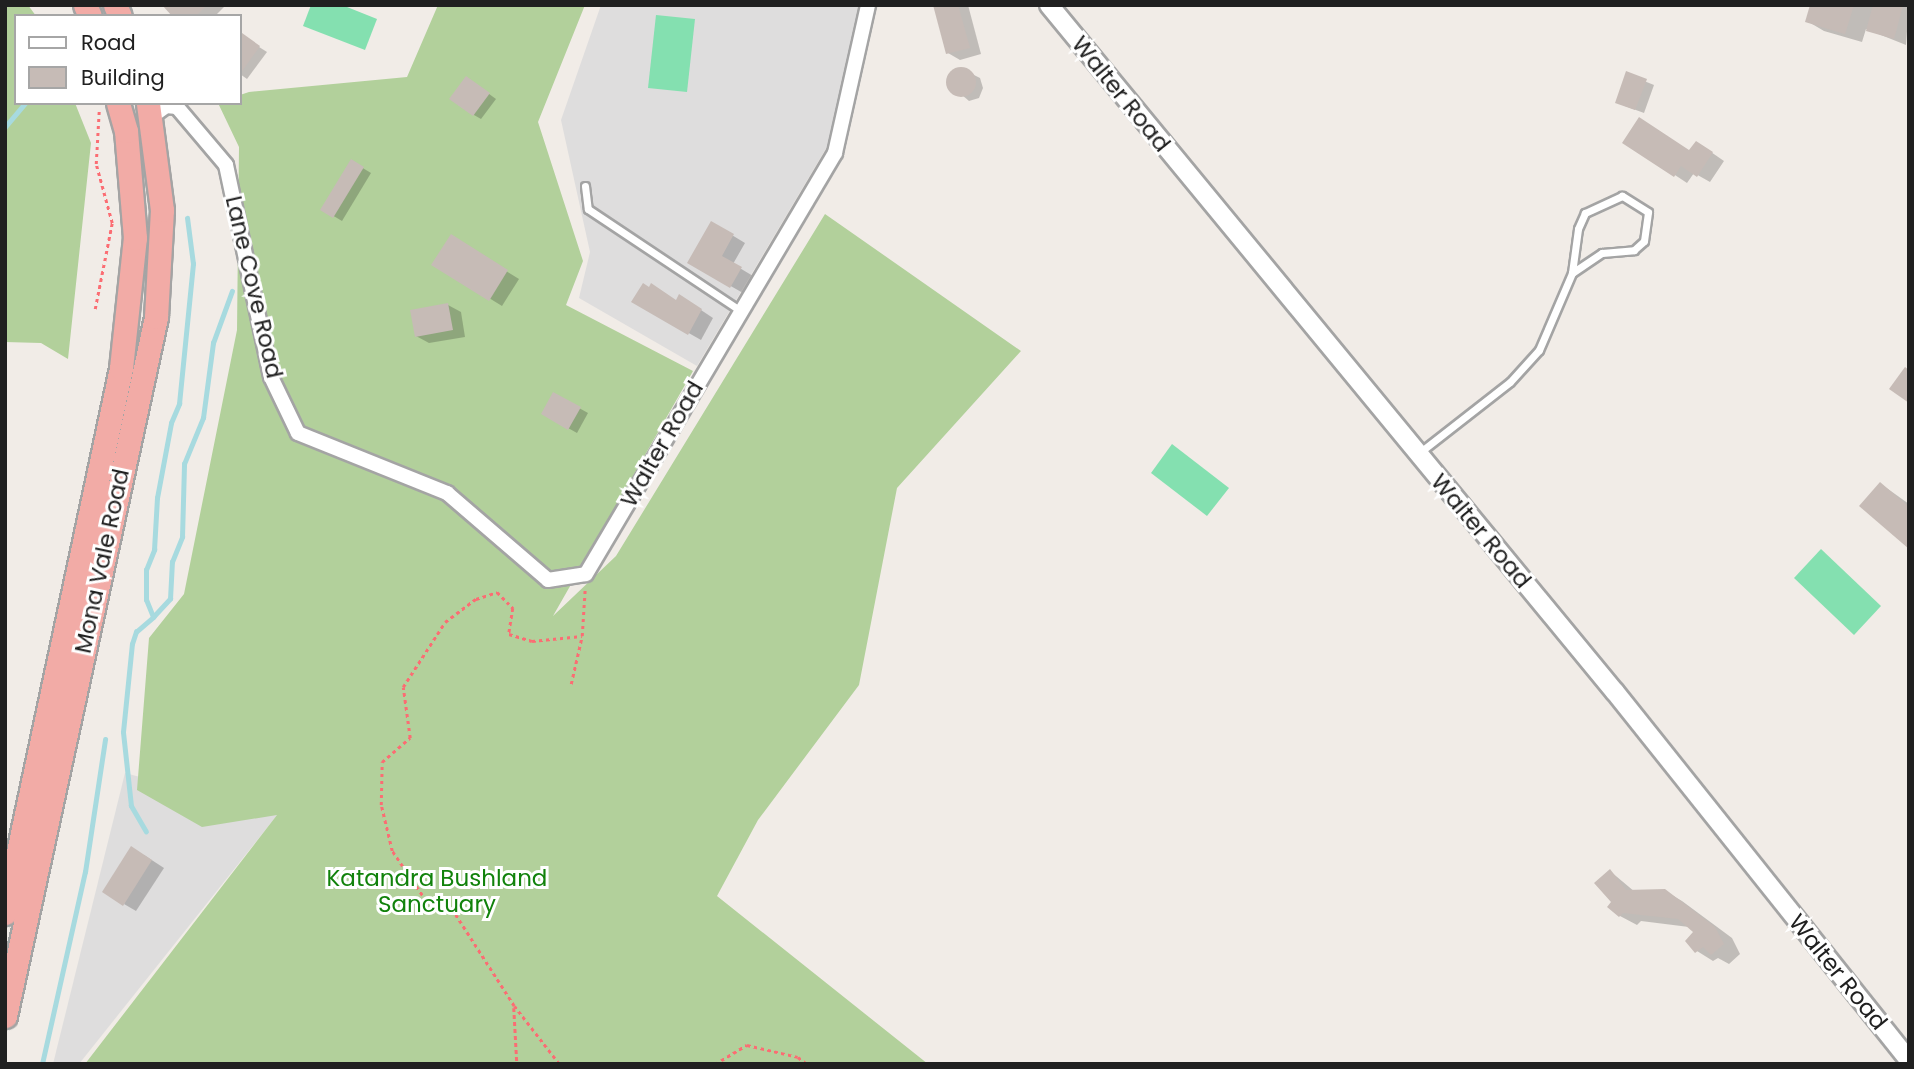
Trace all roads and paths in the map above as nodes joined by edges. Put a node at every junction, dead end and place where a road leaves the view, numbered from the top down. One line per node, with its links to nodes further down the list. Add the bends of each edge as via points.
1 (867, 5): 9 (street, Walter Road, via 835,153)
2 (1049, 5): 10 (street, Walter Road)
3 (98, 105): 8 (path, via 102,125 96,164 112,223)
4 (119, 105): 16 (highway, Mona Vale Road, via 126,131 135,238 121,368)
5 (150, 110): 11 (street, Lane Cove Road, via 177,107 226,165 271,377 298,433 447,493 548,580); 18 (highway, Mona Vale Road, via 162,210 156,317)
6 (585, 186): 9 (lane, via 588,209)
7 (1572, 273): 7 (lane, via 1585,213 1622,197 1648,212 1644,241 1634,250 1602,253); 10 (lane, via 1539,349 1510,382)
8 (95, 309)
9 (741, 312): 11 (street, Walter Road)
10 (1417, 454): 19 (street, Walter Road, via 1615,692)
11 (586, 574): 14 (path)
12 (426, 633): 13 (path)
13 (434, 636): 14 (path, via 476,599 497,592 513,608 509,634 532,641); 17 (path, via 403,687 410,738 382,762 381,805 392,851 411,880 426,901 455,914)
14 (582, 636): 15 (path)
15 (570, 684)
16 (5, 913)
17 (514, 1006): 20 (path); 21 (path)
18 (5, 1016)
19 (1909, 1060)
20 (517, 1064)
21 (559, 1064)
22 (715, 1064): 23 (path, via 747,1045 798,1057)
23 (807, 1064)

